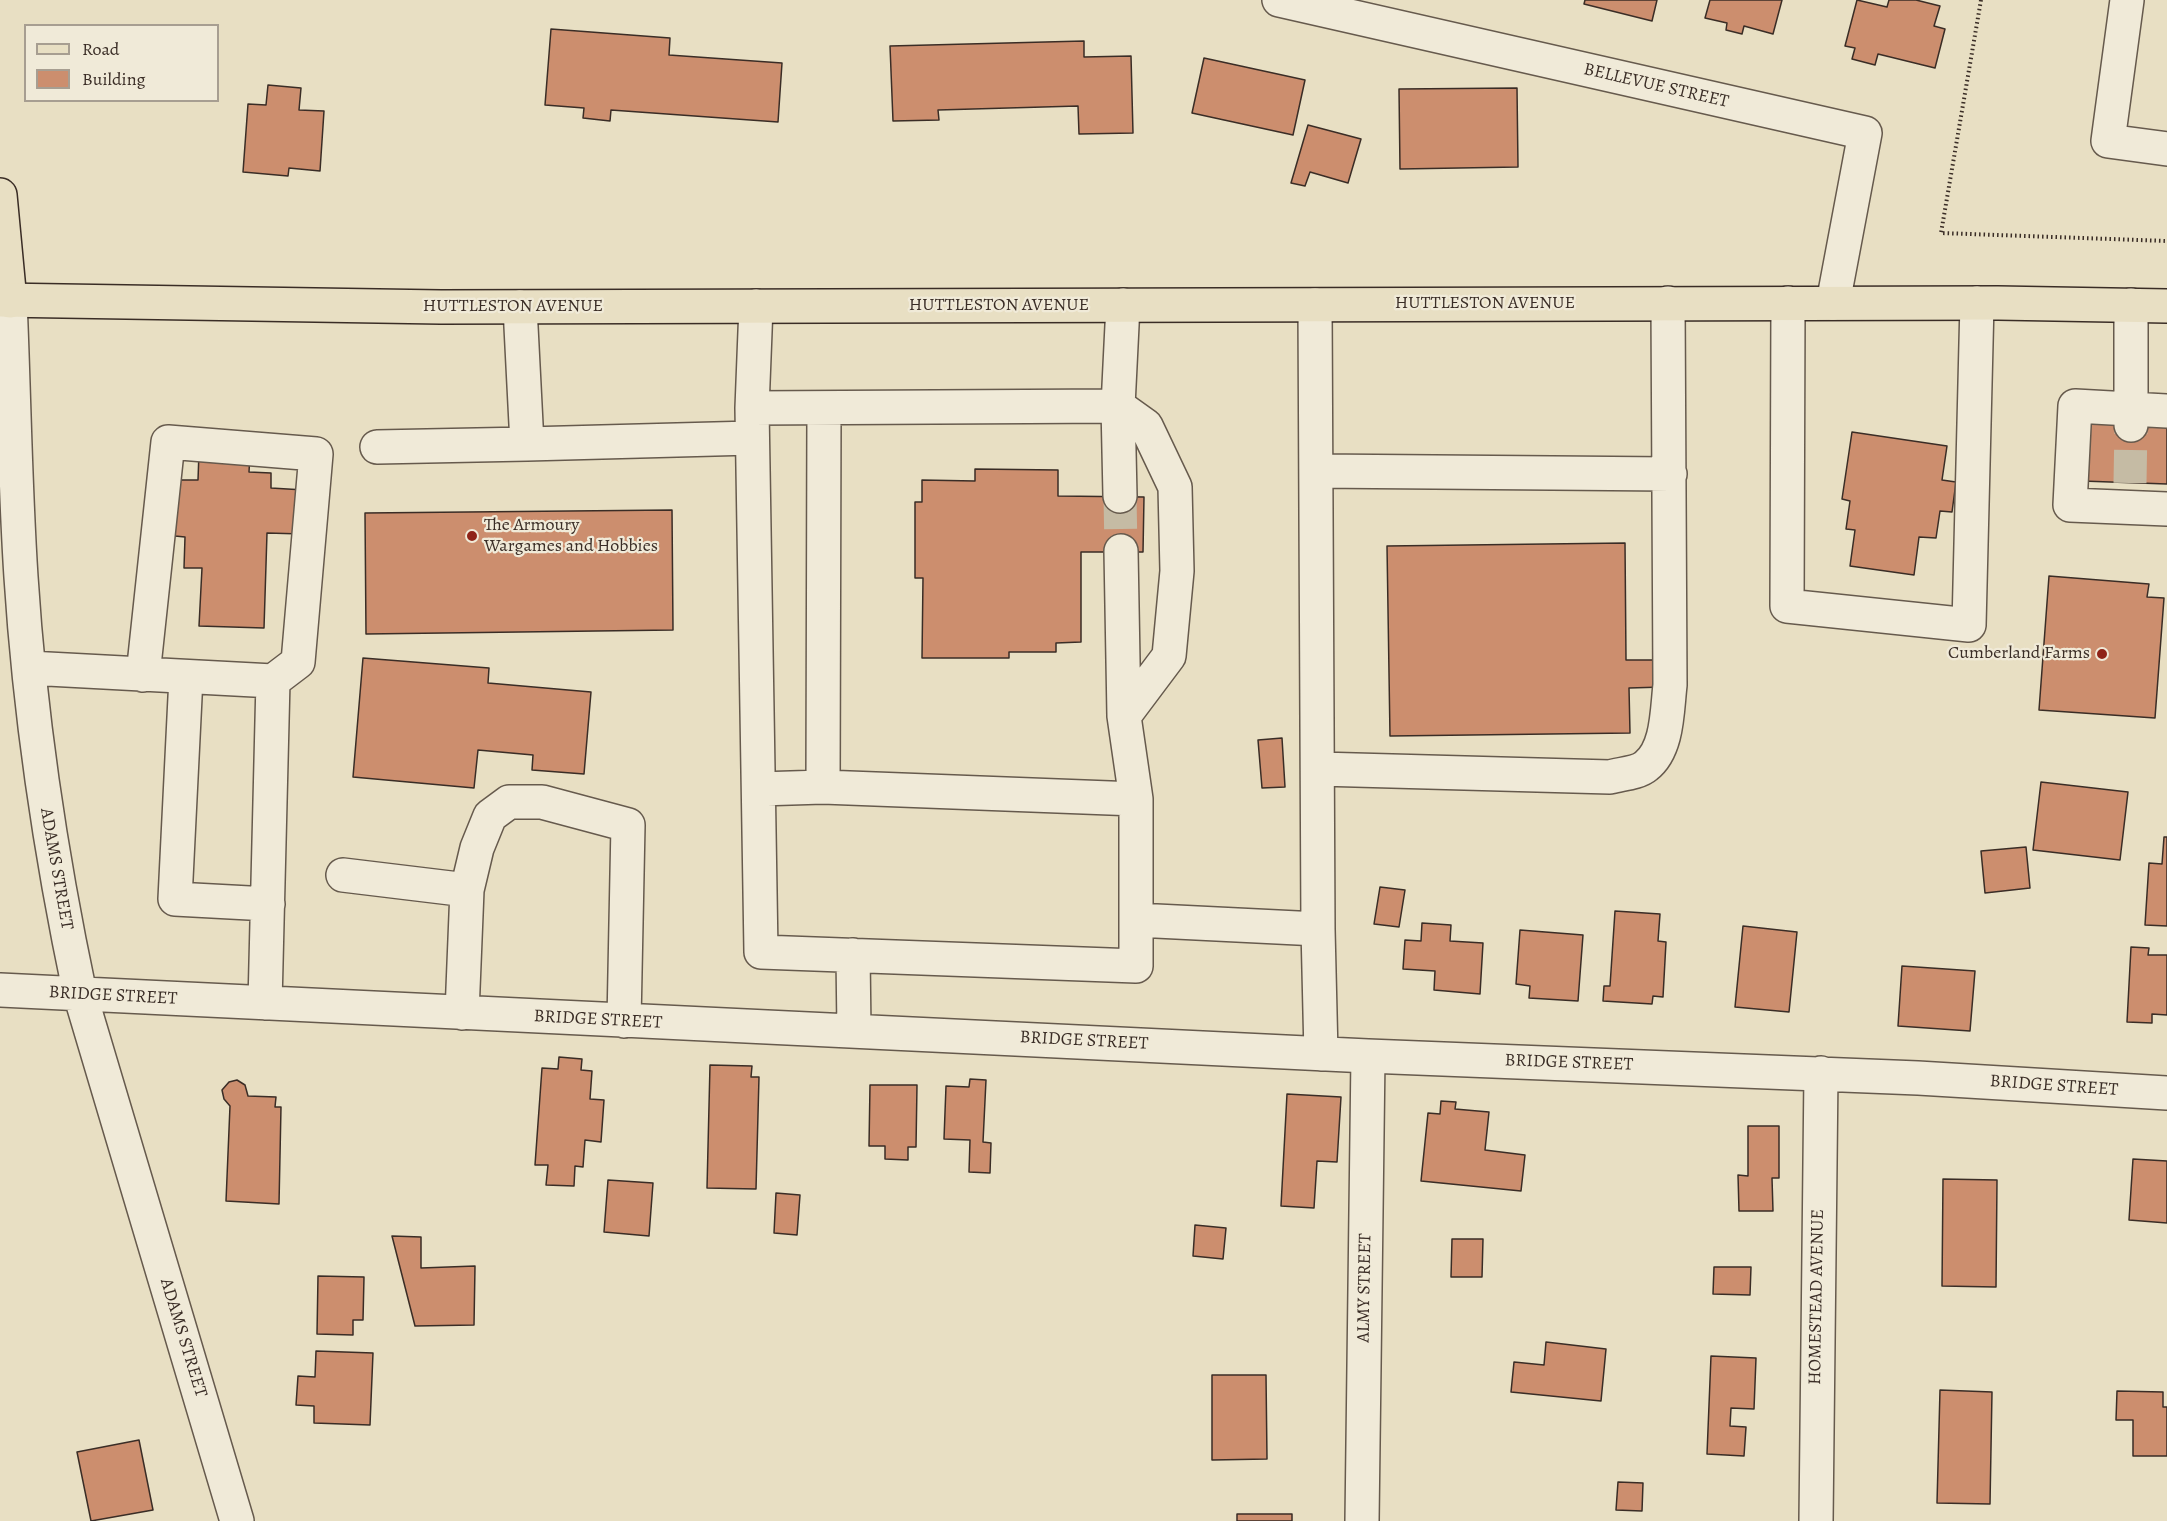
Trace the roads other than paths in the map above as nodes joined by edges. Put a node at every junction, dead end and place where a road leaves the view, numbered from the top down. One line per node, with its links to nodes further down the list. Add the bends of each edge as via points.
1 (1280, 0): 8 (street, BELLEVUE STREET, via 1865,133)
2 (2127, 0): 3 (street, via 2108,141)
3 (2167, 149)
4 (0, 195): 5 (main road, ADAMS STREET)
5 (5, 300): 15 (main road, HUTTLESTON AVENUE); 28 (street, ADAMS STREET)
6 (1668, 303): 7 (main road, HUTTLESTON AVENUE); 11 (main road, HUTTLESTON AVENUE); 24 (street)
7 (1788, 303): 8 (main road, HUTTLESTON AVENUE); 9 (street, via 1787,606 1969,625)
8 (1833, 303): 9 (main road, HUTTLESTON AVENUE)
9 (1988, 303): 12 (main road, HUTTLESTON AVENUE)
10 (1123, 305): 11 (main road, HUTTLESTON AVENUE); 13 (main road, HUTTLESTON AVENUE); 16 (street)
11 (1314, 305): 23 (street)
12 (2131, 305): 14 (main road, HUTTLESTON AVENUE); 19 (street)
13 (756, 306): 15 (main road, HUTTLESTON AVENUE); 20 (street)
14 (2167, 306)
15 (520, 307): 21 (street)
16 (1118, 406): 17 (street); 25 (street); 32 (street, via 1146,426 1174,487 1177,571 1169,656)
17 (824, 408): 20 (street); 34 (street)
18 (2167, 411): 19 (street)
19 (2132, 417): 26 (street, via 2075,406 2070,505 2129,495)
20 (752, 423): 21 (street); 35 (street)
21 (527, 444): 22 (street)
22 (377, 447)
23 (1316, 471): 24 (street); 33 (street)
24 (1670, 474): 33 (street, via 1670,685 1665,729 1657,752 1646,767 1610,777)
25 (1120, 496)
26 (2167, 509)
27 (1121, 551): 32 (street)
28 (29, 668): 29 (street); 44 (street, ADAMS STREET, via 50,837)
29 (143, 675): 30 (street); 31 (street, via 168,442 316,454 298,662)
30 (186, 677): 31 (street); 39 (street, via 176,898)
31 (273, 681): 39 (street)
32 (1124, 716): 36 (street)
33 (1318, 770): 41 (street)
34 (823, 787): 35 (street); 36 (street)
35 (759, 789): 42 (street, via 761,952)
36 (1136, 799): 40 (street)
37 (343, 875): 38 (street)
38 (467, 890): 46 (street); 47 (street, via 490,816 509,802 542,802 628,825)
39 (267, 904): 45 (street)
40 (1136, 921): 41 (street); 42 (street, via 1136,966)
41 (1318, 929): 49 (street)
42 (853, 955): 48 (street)
43 (0, 990): 44 (street, BRIDGE STREET)
44 (80, 994): 45 (street, BRIDGE STREET); 53 (street, ADAMS STREET)
45 (266, 1004): 46 (street, BRIDGE STREET)
46 (462, 1013): 47 (street, BRIDGE STREET)
47 (624, 1021): 48 (street, BRIDGE STREET)
48 (854, 1031): 49 (street, BRIDGE STREET)
49 (1321, 1053): 50 (street, BRIDGE STREET)
50 (1368, 1056): 51 (street, BRIDGE STREET); 54 (street, ALMY STREET)
51 (1821, 1073): 52 (street, BRIDGE STREET); 55 (street, HOMESTEAD AVENUE)
52 (2167, 1093)
53 (237, 1521)
54 (1362, 1521)
55 (1816, 1521)

